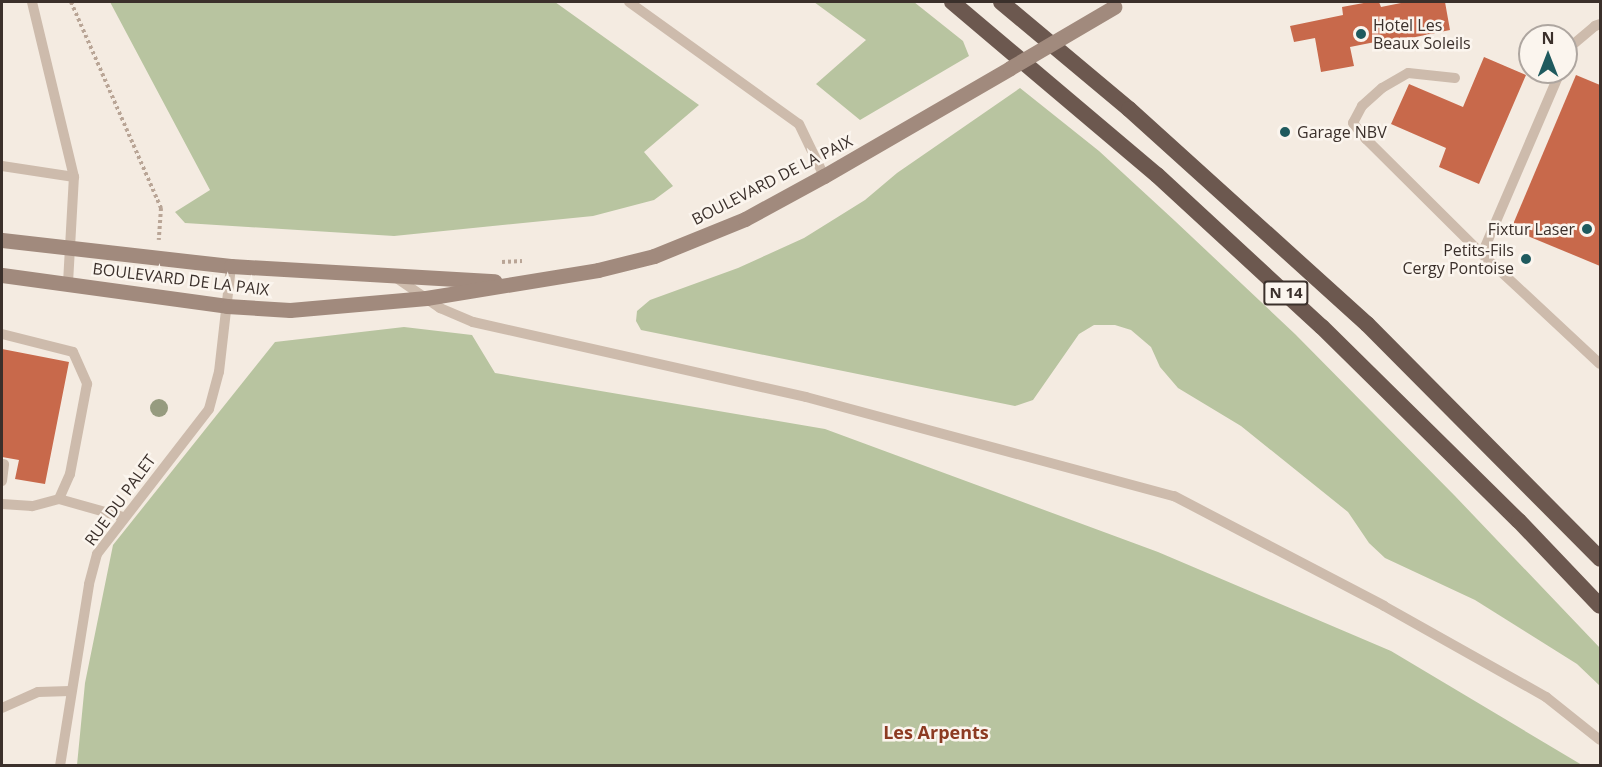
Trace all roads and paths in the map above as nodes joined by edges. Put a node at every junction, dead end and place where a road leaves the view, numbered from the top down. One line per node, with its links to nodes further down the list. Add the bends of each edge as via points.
1 (32, 2): 13 (lane)
2 (71, 2): 16 (path, via 161,208)
3 (629, 2): 12 (lane, via 799,124)
4 (951, 2): 37 (highway, N 14, via 1157,175 1322,327 1519,520)
5 (1001, 2): 36 (highway, N 14, via 1128,109 1367,324)
6 (1119, 4): 12 (main road, BOULEVARD DE LA PAIX, bridge)
7 (1600, 24): 8 (lane)
8 (1578, 41)
9 (1455, 78): 19 (lane, via 1408,74 1382,88 1362,106 1353,123)
10 (1555, 84): 19 (lane)
11 (2, 166): 13 (lane)
12 (824, 176): 25 (main road, BOULEVARD DE LA PAIX, via 745,219 654,256)
13 (74, 177): 18 (lane)
14 (2, 240): 18 (main road, BOULEVARD DE LA PAIX)
15 (147, 240): 16 (path)
16 (159, 242): 17 (path)
17 (170, 243)
18 (71, 248): 22 (main road, BOULEVARD DE LA PAIX); 26 (lane)
19 (1482, 255): 30 (lane)
20 (530, 260): 21 (path)
21 (499, 262)
22 (231, 266): 24 (main road, BOULEVARD DE LA PAIX); 28 (lane, RUE DU PALET)
23 (2, 275): 26 (main road, BOULEVARD DE LA PAIX)
24 (395, 277): 25 (main road, BOULEVARD DE LA PAIX); 27 (lane)
25 (534, 280): 27 (main road, BOULEVARD DE LA PAIX)
26 (68, 283): 28 (main road, BOULEVARD DE LA PAIX)
27 (426, 298): 28 (main road, BOULEVARD DE LA PAIX, via 290,310); 40 (lane, via 473,322 806,397 1174,496 1384,606 1546,697)
28 (226, 306): 35 (lane, RUE DU PALET, via 219,372 209,409)
29 (2, 334): 33 (lane, via 73,352 87,384 70,474)
30 (1600, 364)
31 (4, 464): 32 (lane)
32 (2, 481)
33 (58, 499): 34 (lane, via 32,506); 35 (lane)
34 (2, 504)
35 (123, 517): 38 (lane, RUE DU PALET, via 97,554)
36 (1600, 559)
37 (1600, 606)
38 (70, 691): 39 (lane, via 38,692); 41 (lane, RUE DU PALET)
39 (2, 708)
40 (1600, 740)
41 (60, 765)

